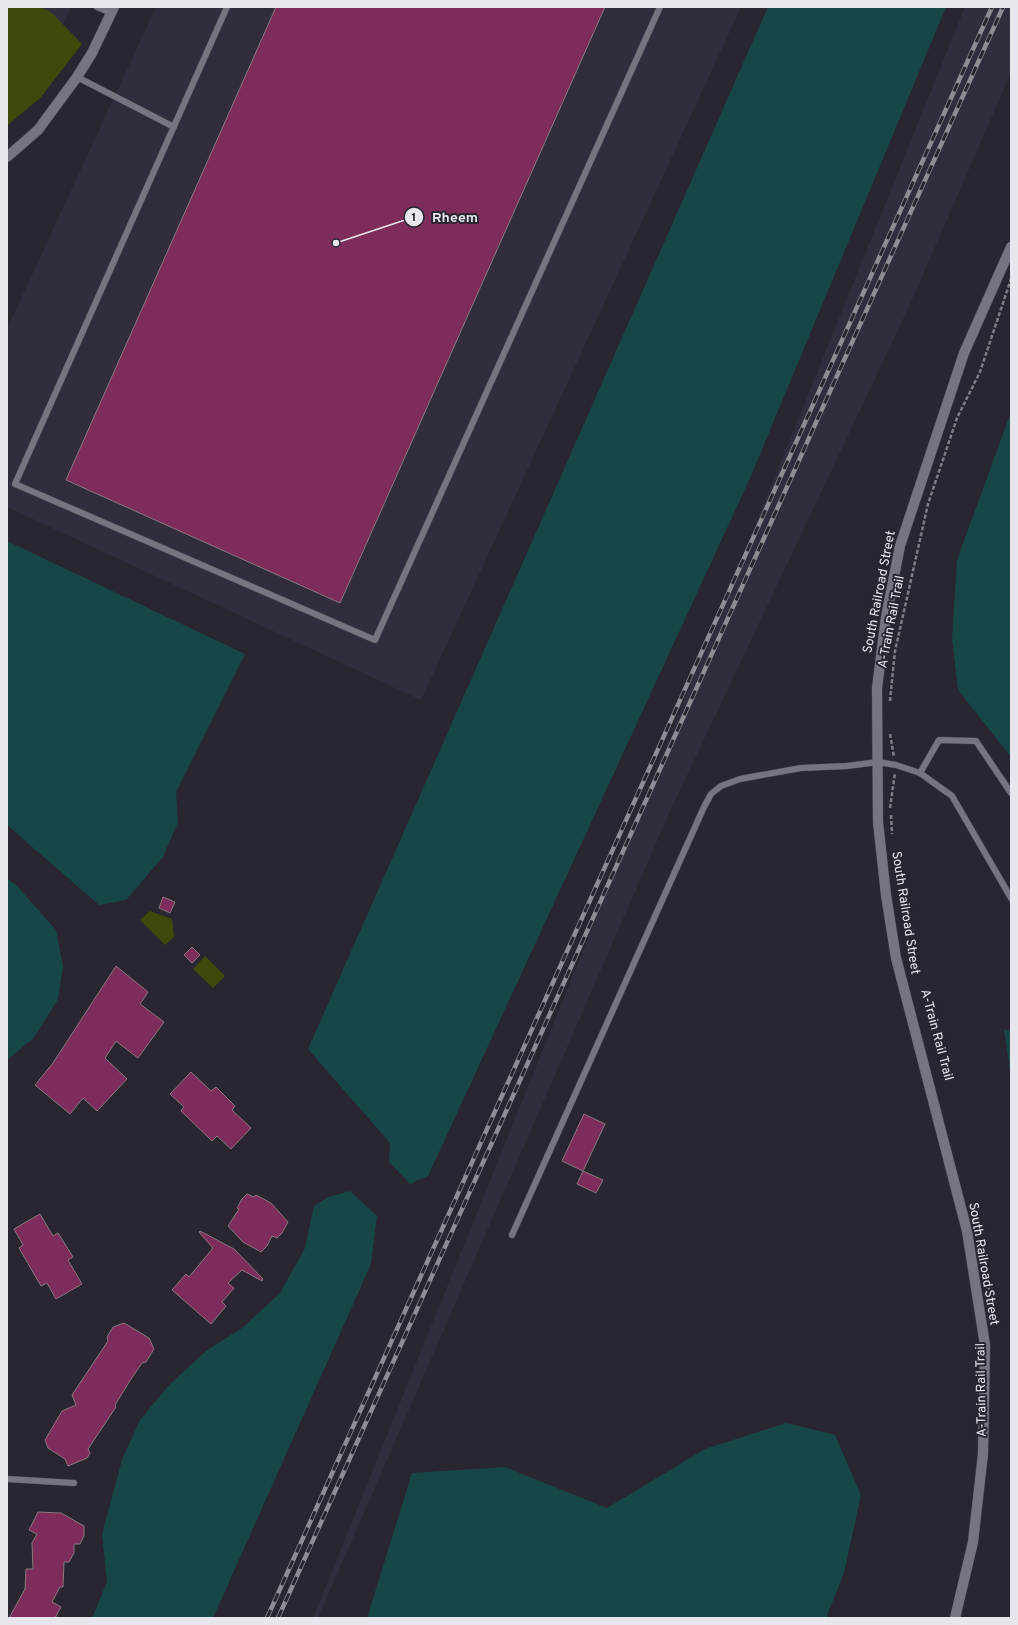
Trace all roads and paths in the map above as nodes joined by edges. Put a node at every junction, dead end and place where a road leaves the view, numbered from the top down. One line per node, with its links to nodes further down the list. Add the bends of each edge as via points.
1 (97, 7): 4 (lane)
2 (228, 7): 6 (lane)
3 (660, 7): 6 (lane, via 374,640 15,484)
4 (113, 10): 5 (street)
5 (77, 77): 6 (lane); 7 (street, via 38,130)
6 (174, 127)
7 (7, 156)
8 (1011, 247): 12 (street, South Railroad Street, via 964,353 900,546 886,617 877,688)
9 (1011, 279): 10 (path, A-Train Rail Trail, via 980,372 957,418 928,504 894,651)
10 (889, 708)
11 (889, 730): 13 (path)
12 (878, 762): 13 (lane); 18 (lane, via 801,768 740,779 721,786 711,794); 23 (street, South Railroad Street, via 878,822 896,958 967,1231 985,1345 983,1454 974,1534)
13 (896, 765): 14 (lane); 16 (path, via 890,810)
14 (920, 773): 15 (lane, via 939,740 976,742); 17 (lane, via 952,796)
15 (1011, 793)
16 (893, 839)
17 (1011, 898)
18 (512, 1235)
19 (987, 1279): 20 (path)
20 (989, 1294)
21 (7, 1479): 22 (lane)
22 (74, 1483)
23 (955, 1618)

